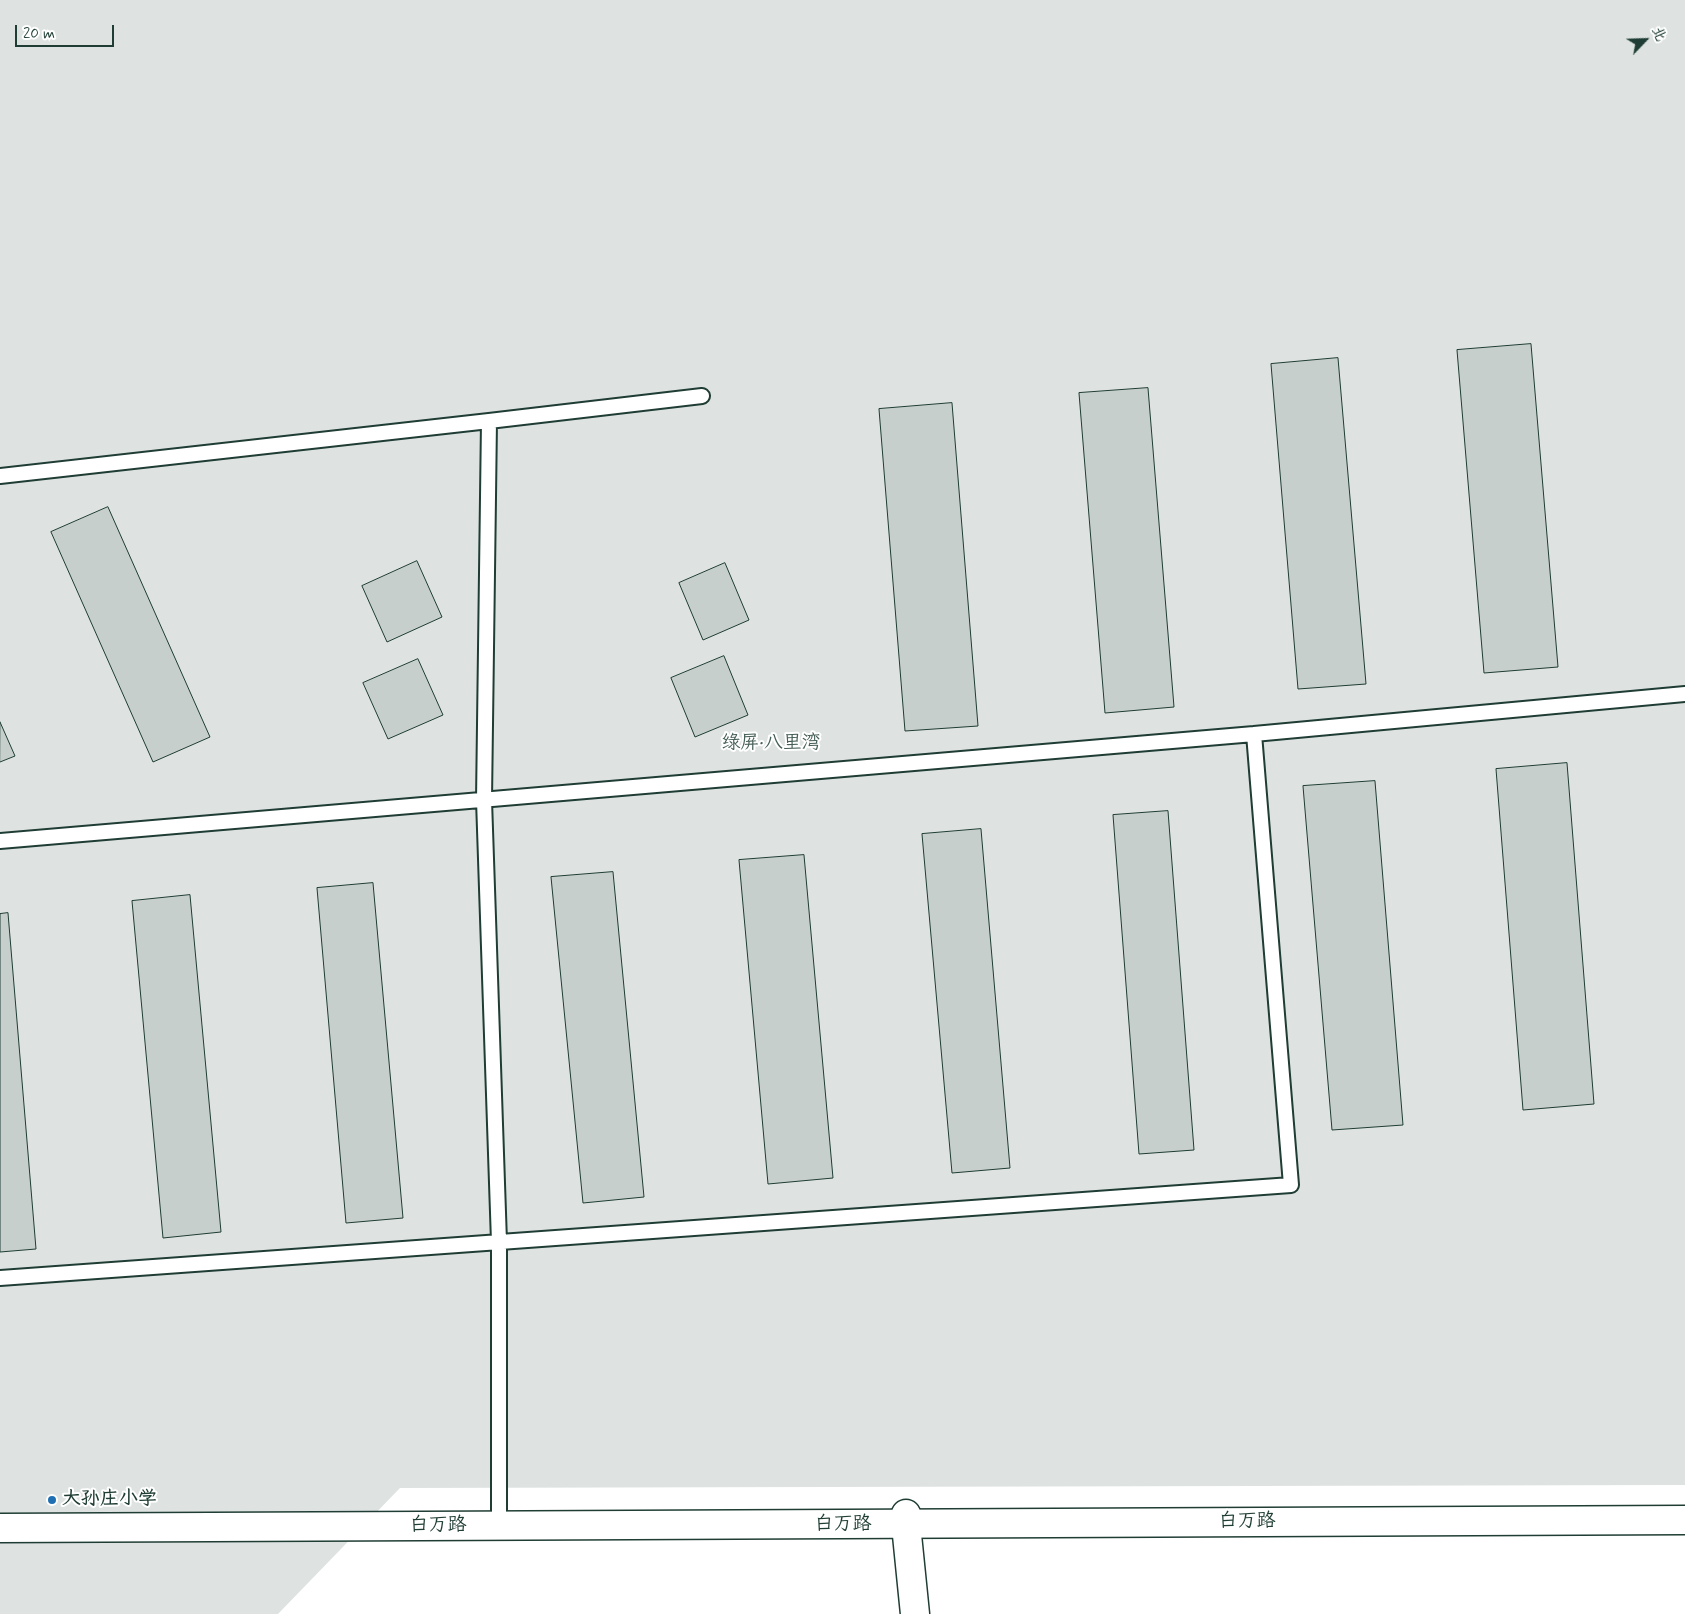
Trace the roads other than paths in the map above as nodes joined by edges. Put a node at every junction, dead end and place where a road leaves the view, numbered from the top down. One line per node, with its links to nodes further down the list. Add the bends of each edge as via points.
1 (702, 396): 2 (lane)
2 (489, 421): 3 (lane); 6 (lane)
3 (0, 476)
4 (1685, 694): 5 (lane)
5 (1254, 734): 6 (lane); 8 (lane, via 1291,1185)
6 (484, 800): 7 (lane); 8 (lane)
7 (0, 841)
8 (499, 1242): 9 (lane); 14 (lane)
9 (0, 1278)
10 (1685, 1511): 12 (main road, 白万路)
11 (0, 1516): 14 (main road, 白万路)
12 (906, 1519): 13 (main road, 白万路); 14 (main road, 白万路); 16 (main road)
13 (1685, 1520)
14 (499, 1521): 15 (main road, 白万路)
15 (0, 1528)
16 (916, 1614)

